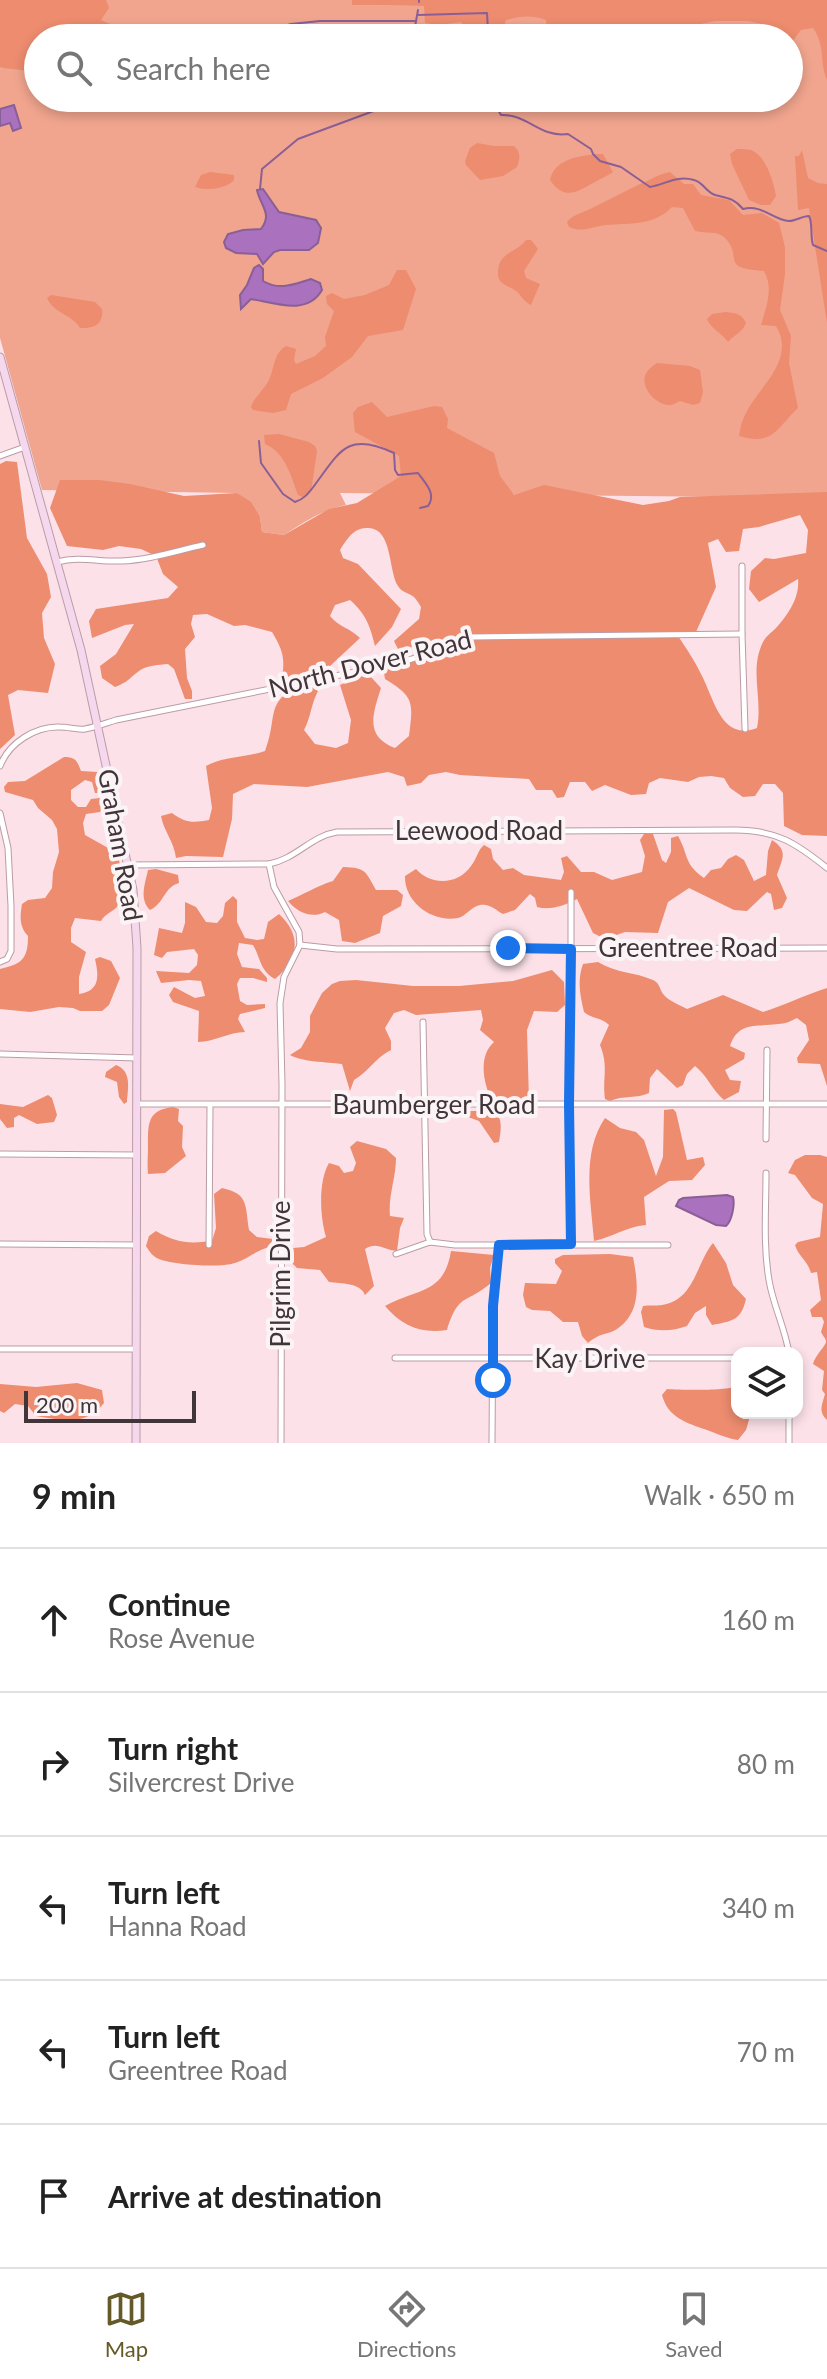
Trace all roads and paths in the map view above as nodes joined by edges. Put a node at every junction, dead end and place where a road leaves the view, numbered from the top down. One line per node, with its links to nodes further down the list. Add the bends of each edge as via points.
1 (0, 357): 2 (main road, Graham Road)
2 (25, 447): 3 (street); 5 (main road, Graham Road)
3 (0, 456)
4 (203, 545): 5 (street, via 132,560)
5 (57, 562): 8 (main road, Graham Road)
6 (742, 566): 7 (street)
7 (742, 634): 8 (street, North Dover Road, via 471,637 385,666); 9 (street)
8 (97, 726): 10 (street, North Dover Road, via 38,730); 14 (main road, Graham Road)
9 (745, 729)
10 (1, 760): 11 (street)
11 (0, 766)
12 (0, 813): 20 (street, via 11,906 11,951)
13 (269, 864): 14 (street, Leewood Road); 15 (street, Leewood Road, via 337,832 735,830 782,837); 17 (street)
14 (128, 865): 24 (main road, Graham Road, via 136,921)
15 (827, 868)
16 (571, 892): 19 (street)
17 (300, 945): 19 (street, Greentree Road); 26 (street, Pilgrim Drive, via 280,994)
18 (827, 948): 19 (street, Greentree Road)
19 (571, 949): 27 (street)
20 (0, 962)
21 (423, 1022): 31 (street)
22 (767, 1050): 28 (street)
23 (0, 1054): 24 (street)
24 (137, 1058): 25 (main road, Graham Road)
25 (137, 1104): 30 (street, Baumberger Road); 34 (main road, Graham Road)
26 (282, 1104): 30 (street, Baumberger Road); 31 (street, Baumberger Road); 52 (street, Pilgrim Drive)
27 (569, 1104): 28 (street, Baumberger Road); 31 (street, Baumberger Road); 38 (street)
28 (766, 1104): 29 (street, Baumberger Road); 32 (street)
29 (827, 1104)
30 (210, 1105): 40 (street)
31 (425, 1105): 36 (street)
32 (766, 1139)
33 (0, 1154): 34 (street)
34 (136, 1155): 39 (main road, Graham Road)
35 (766, 1173): 44 (street, via 768,1270)
36 (430, 1242): 41 (street); 43 (street)
37 (0, 1244): 39 (street)
38 (571, 1244): 41 (street); 42 (street)
39 (137, 1245): 46 (main road, Graham Road)
40 (209, 1245)
41 (499, 1245): 49 (street)
42 (668, 1245)
43 (396, 1254)
44 (788, 1347)
45 (0, 1349): 46 (street)
46 (136, 1349): 51 (main road, Graham Road)
47 (395, 1358): 49 (street, Kay Drive)
48 (731, 1358): 49 (street, Kay Drive)
49 (493, 1359): 53 (street)
50 (789, 1419): 54 (street)
51 (136, 1443)
52 (281, 1443)
53 (492, 1443)
54 (789, 1443)

